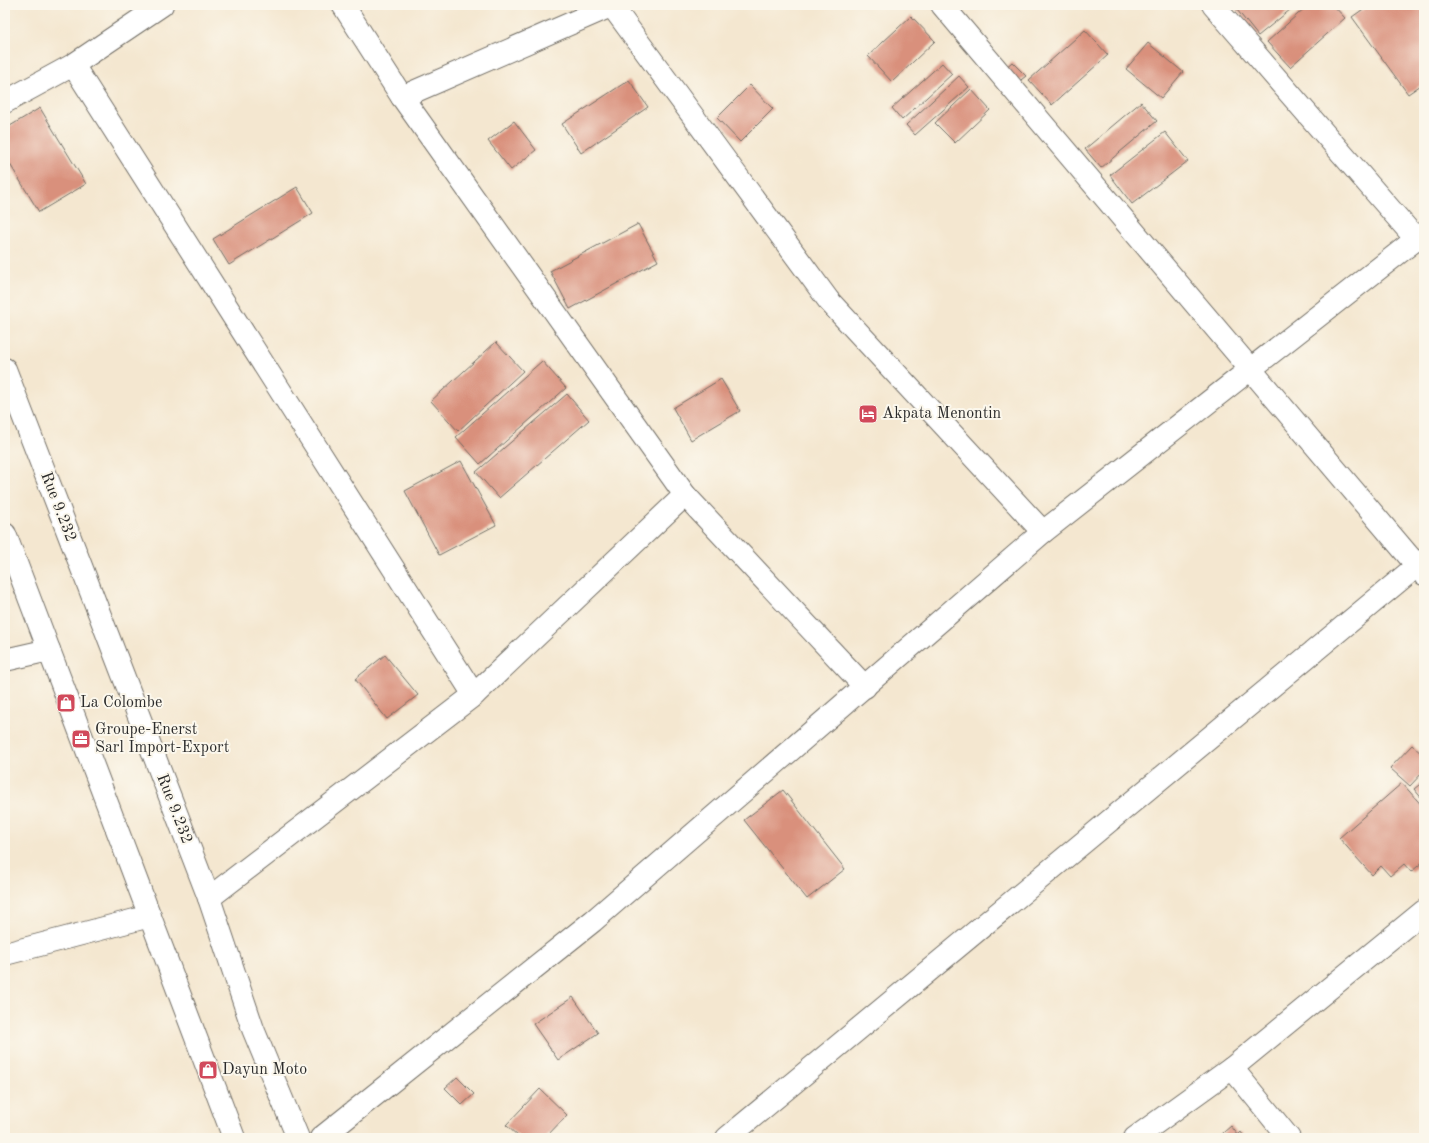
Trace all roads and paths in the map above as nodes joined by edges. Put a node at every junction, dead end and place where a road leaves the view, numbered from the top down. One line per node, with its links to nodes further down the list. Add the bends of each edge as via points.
1 (162, 5): 6 (street)
2 (343, 5): 7 (street)
3 (613, 5): 7 (street); 13 (street, via 829,301)
4 (942, 5): 11 (street)
5 (1213, 5): 9 (street)
6 (73, 65): 8 (street); 19 (street)
7 (402, 97): 12 (street)
8 (5, 102)
9 (1420, 236): 11 (street)
10 (5, 369): 20 (street, Rue 9.232)
11 (1252, 369): 13 (street); 15 (street)
12 (686, 495): 18 (street); 19 (street)
13 (1042, 532): 18 (street)
14 (5, 534): 16 (street)
15 (1422, 567): 28 (street)
16 (49, 650): 17 (street); 21 (street)
17 (5, 660)
18 (865, 687): 27 (street, via 593,921)
19 (474, 695): 20 (street)
20 (209, 898): 26 (street, Rue 9.232, via 253,1029)
21 (150, 916): 23 (street); 25 (street)
22 (1421, 920): 24 (street)
23 (5, 954)
24 (1232, 1068): 29 (street); 30 (street)
25 (234, 1138)
26 (298, 1138)
27 (320, 1138)
28 (727, 1138)
29 (1135, 1138)
30 (1289, 1138)

